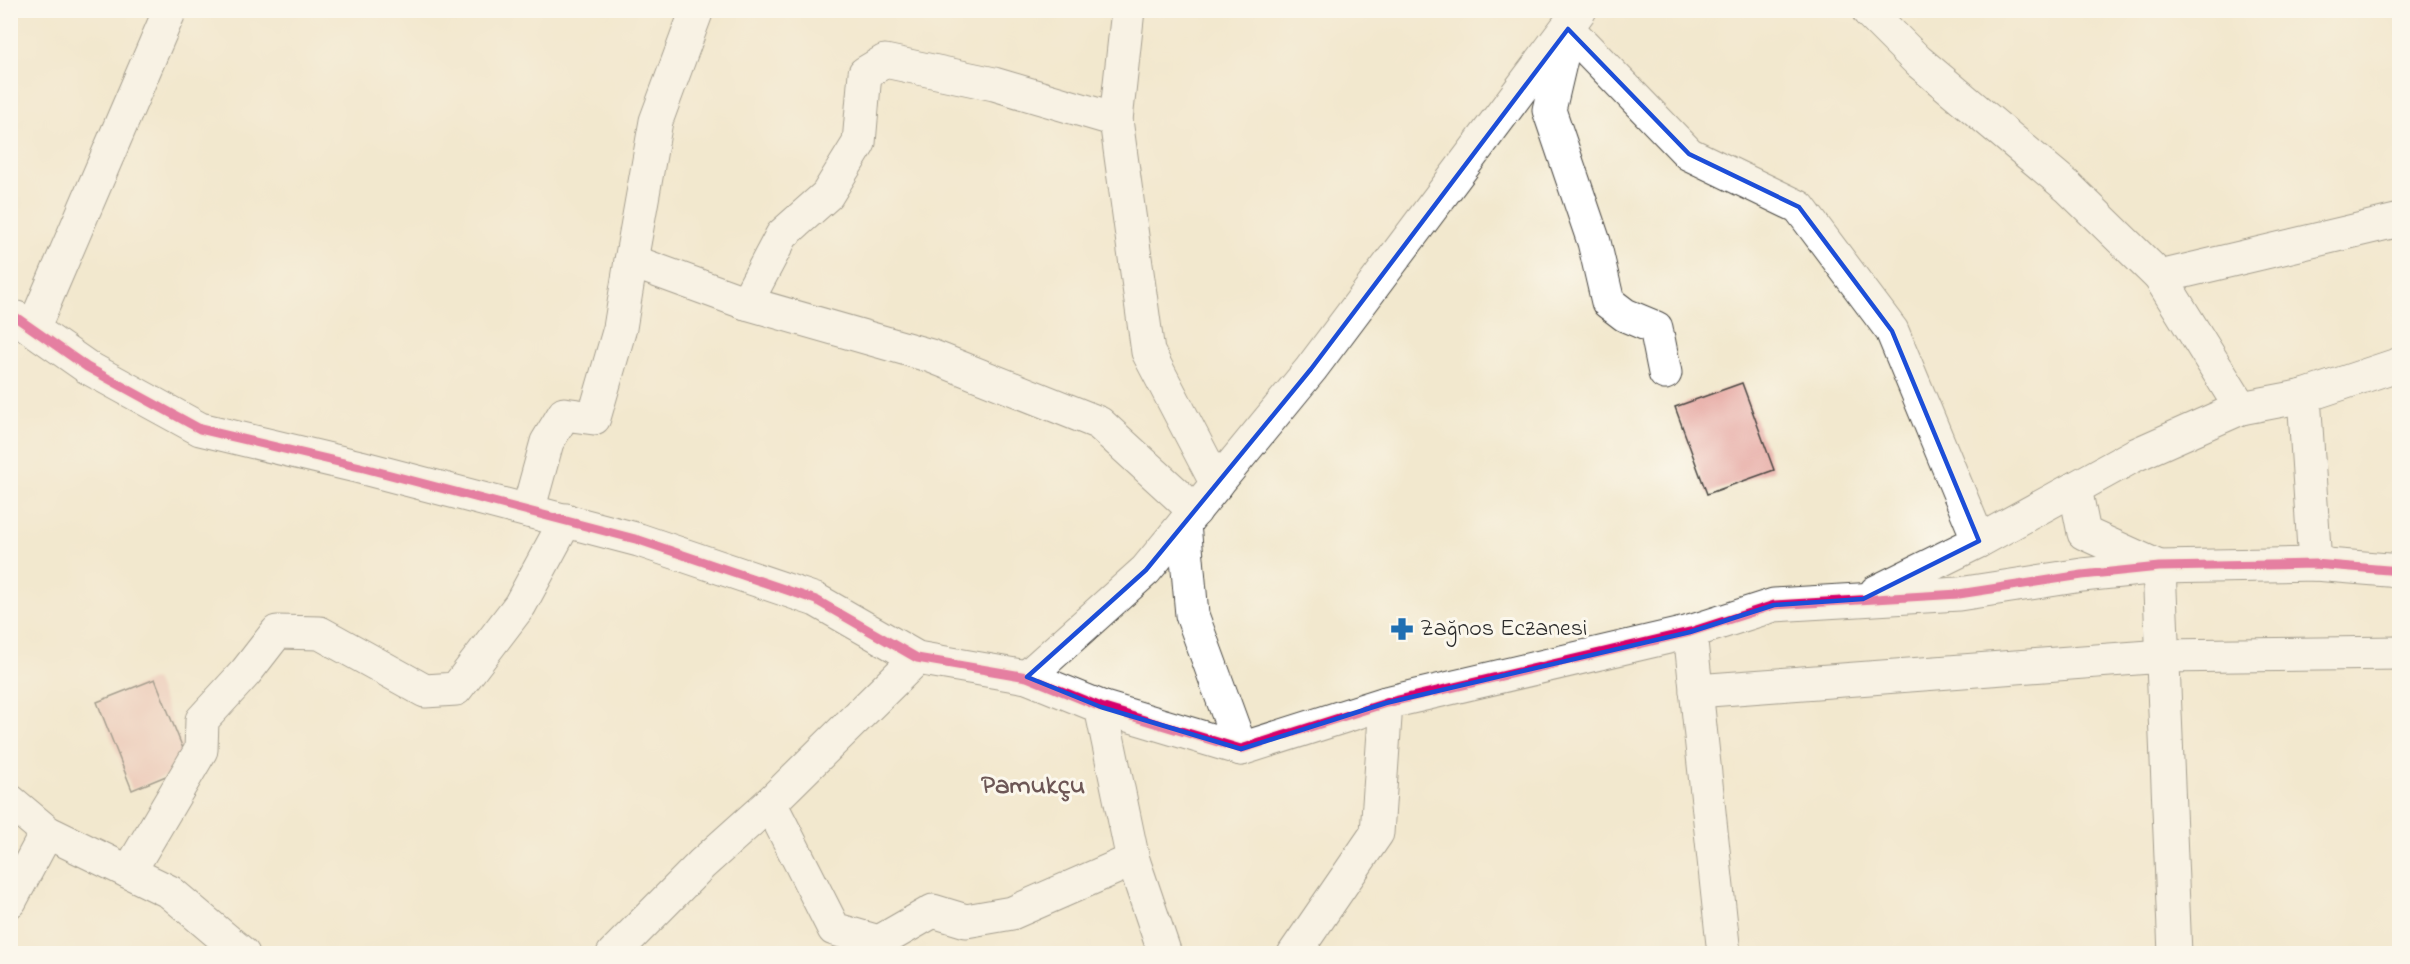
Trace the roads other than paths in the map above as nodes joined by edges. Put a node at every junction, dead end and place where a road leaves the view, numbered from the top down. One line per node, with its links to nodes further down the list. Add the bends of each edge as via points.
1 (170, 10): 11 (street)
2 (697, 10): 8 (street, via 656,121)
3 (1128, 10): 6 (street)
4 (1868, 11): 9 (street, via 1918,61 2068,187)
5 (1574, 20): 13 (street, via 1549,110 1594,242 1608,302 1625,315 1656,328); 16 (street, via 1311,369); 21 (street, via 1689,154 1799,207 1892,331)
6 (1116, 120): 10 (street, via 994,84 885,61 864,73 860,143 827,195 782,235); 16 (street, via 1148,352)
7 (2400, 220): 9 (street)
8 (631, 261): 10 (street); 18 (street, via 620,328 594,418 564,414 547,442)
9 (2160, 277): 15 (street)
10 (746, 303): 19 (street, via 931,356 1099,423)
11 (22, 323): 18 (street, via 87,367 200,429)
12 (2400, 364): 14 (street)
13 (1665, 373)
14 (2304, 396): 15 (street); 22 (street)
15 (2241, 408): 17 (street, via 2135,455)
16 (1217, 484): 19 (street)
17 (2075, 488): 21 (street); 23 (street, via 2084,533)
18 (528, 511): 20 (street)
19 (1189, 517): 30 (street, via 1146,570); 34 (street, via 1192,615)
20 (566, 520): 29 (street, via 639,540 816,600); 39 (street, via 520,605 456,689 425,691 320,633 277,632 202,720 201,750)
21 (1979, 541): 25 (street)
22 (2315, 564): 23 (street); 24 (street)
23 (2159, 567): 25 (street, via 1959,594); 28 (street)
24 (2400, 571)
25 (1863, 598): 26 (street, via 1774,605)
26 (1690, 632): 31 (street); 32 (street)
27 (2400, 653): 28 (street)
28 (2163, 656): 31 (street); 46 (street)
29 (917, 658): 30 (street); 36 (street)
30 (1027, 677): 33 (street)
31 (1696, 691): 45 (street)
32 (1386, 703): 34 (street); 44 (street, via 1377,833)
33 (1101, 707): 34 (street); 38 (street)
34 (1241, 749)
35 (10, 801): 37 (street)
36 (770, 803): 38 (street, via 834,930 879,942 933,911 966,921 1012,913); 42 (street, via 702,864)
37 (47, 832): 39 (street); 40 (street)
38 (1133, 861): 43 (street)
39 (129, 872): 41 (street, via 170,892)
40 (10, 902)
41 (243, 954)
42 (613, 954)
43 (1166, 954)
44 (1294, 954)
45 (1724, 954)
46 (2175, 954)

